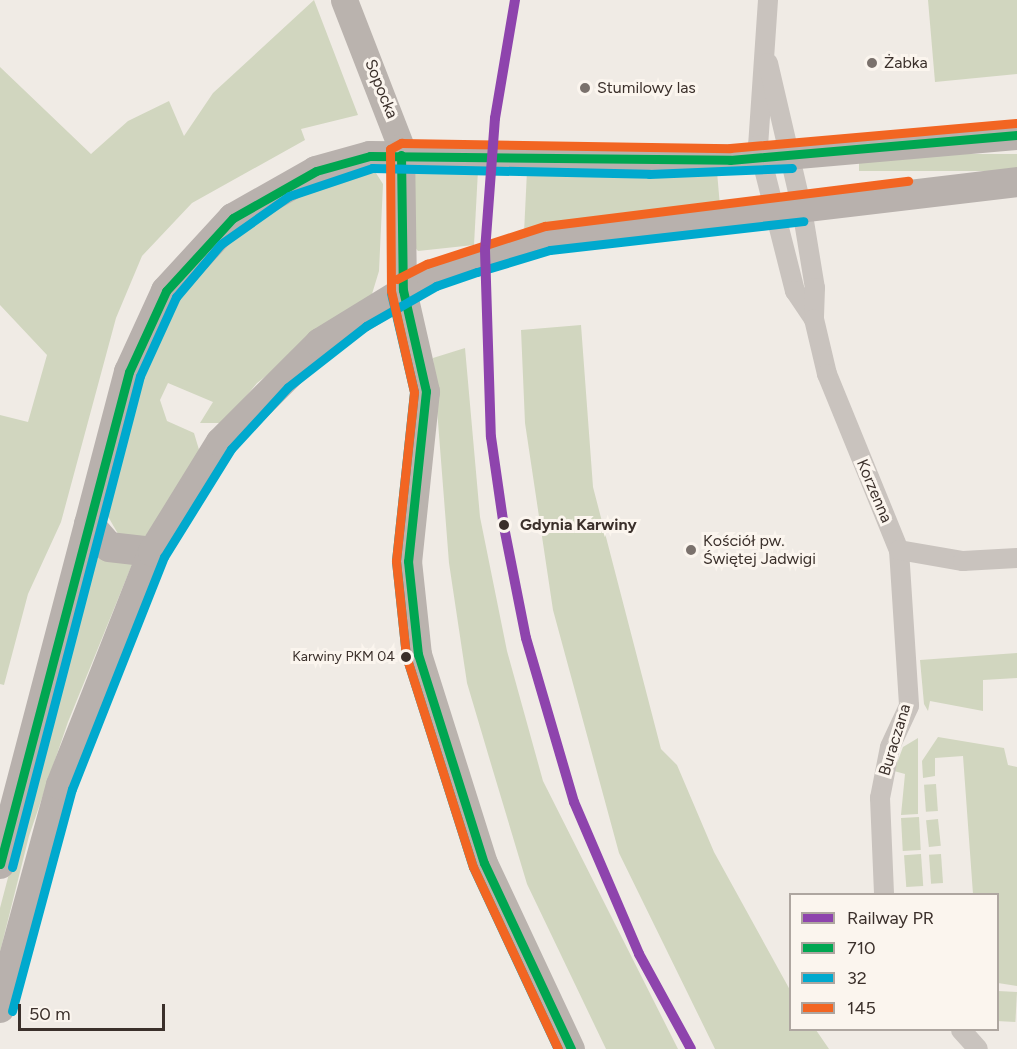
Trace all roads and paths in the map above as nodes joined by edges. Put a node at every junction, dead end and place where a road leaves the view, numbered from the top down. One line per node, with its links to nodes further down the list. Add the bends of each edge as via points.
1 (344, 0): 5 (street, Sopocka, via 397,128)
2 (768, 0): 3 (street)
3 (768, 63): 6 (street); 7 (street)
4 (1017, 135): 6 (main road)
5 (401, 155): 7 (main road, via 554,160); 10 (street, Sopocka); 12 (main road, via 344,162 284,185 233,218 195,252 166,291 129,372)
6 (791, 156): 7 (main road); 9 (street)
7 (761, 158): 9 (street)
8 (1017, 182): 9 (main road)
9 (787, 211): 10 (main road, via 548,238 431,275); 11 (street, Korzenna, via 815,288); 11 (street, Korzenna, via 795,291)
10 (402, 290): 14 (main road, via 320,343 250,409 187,490); 20 (street, Sopocka, via 426,391 408,561 418,654 484,863)
11 (814, 319): 13 (street, Korzenna, via 827,374)
12 (89, 524): 14 (main road, via 110,547); 16 (main road)
13 (899, 550): 15 (street, via 963,561); 17 (street, Buraczana, via 909,706 890,747 880,798)
14 (153, 552): 18 (main road, via 61,785)
15 (1017, 558)
16 (0, 864)
17 (884, 893)
18 (0, 1008)
19 (963, 1031): 21 (street)
20 (571, 1049)
21 (978, 1049)

